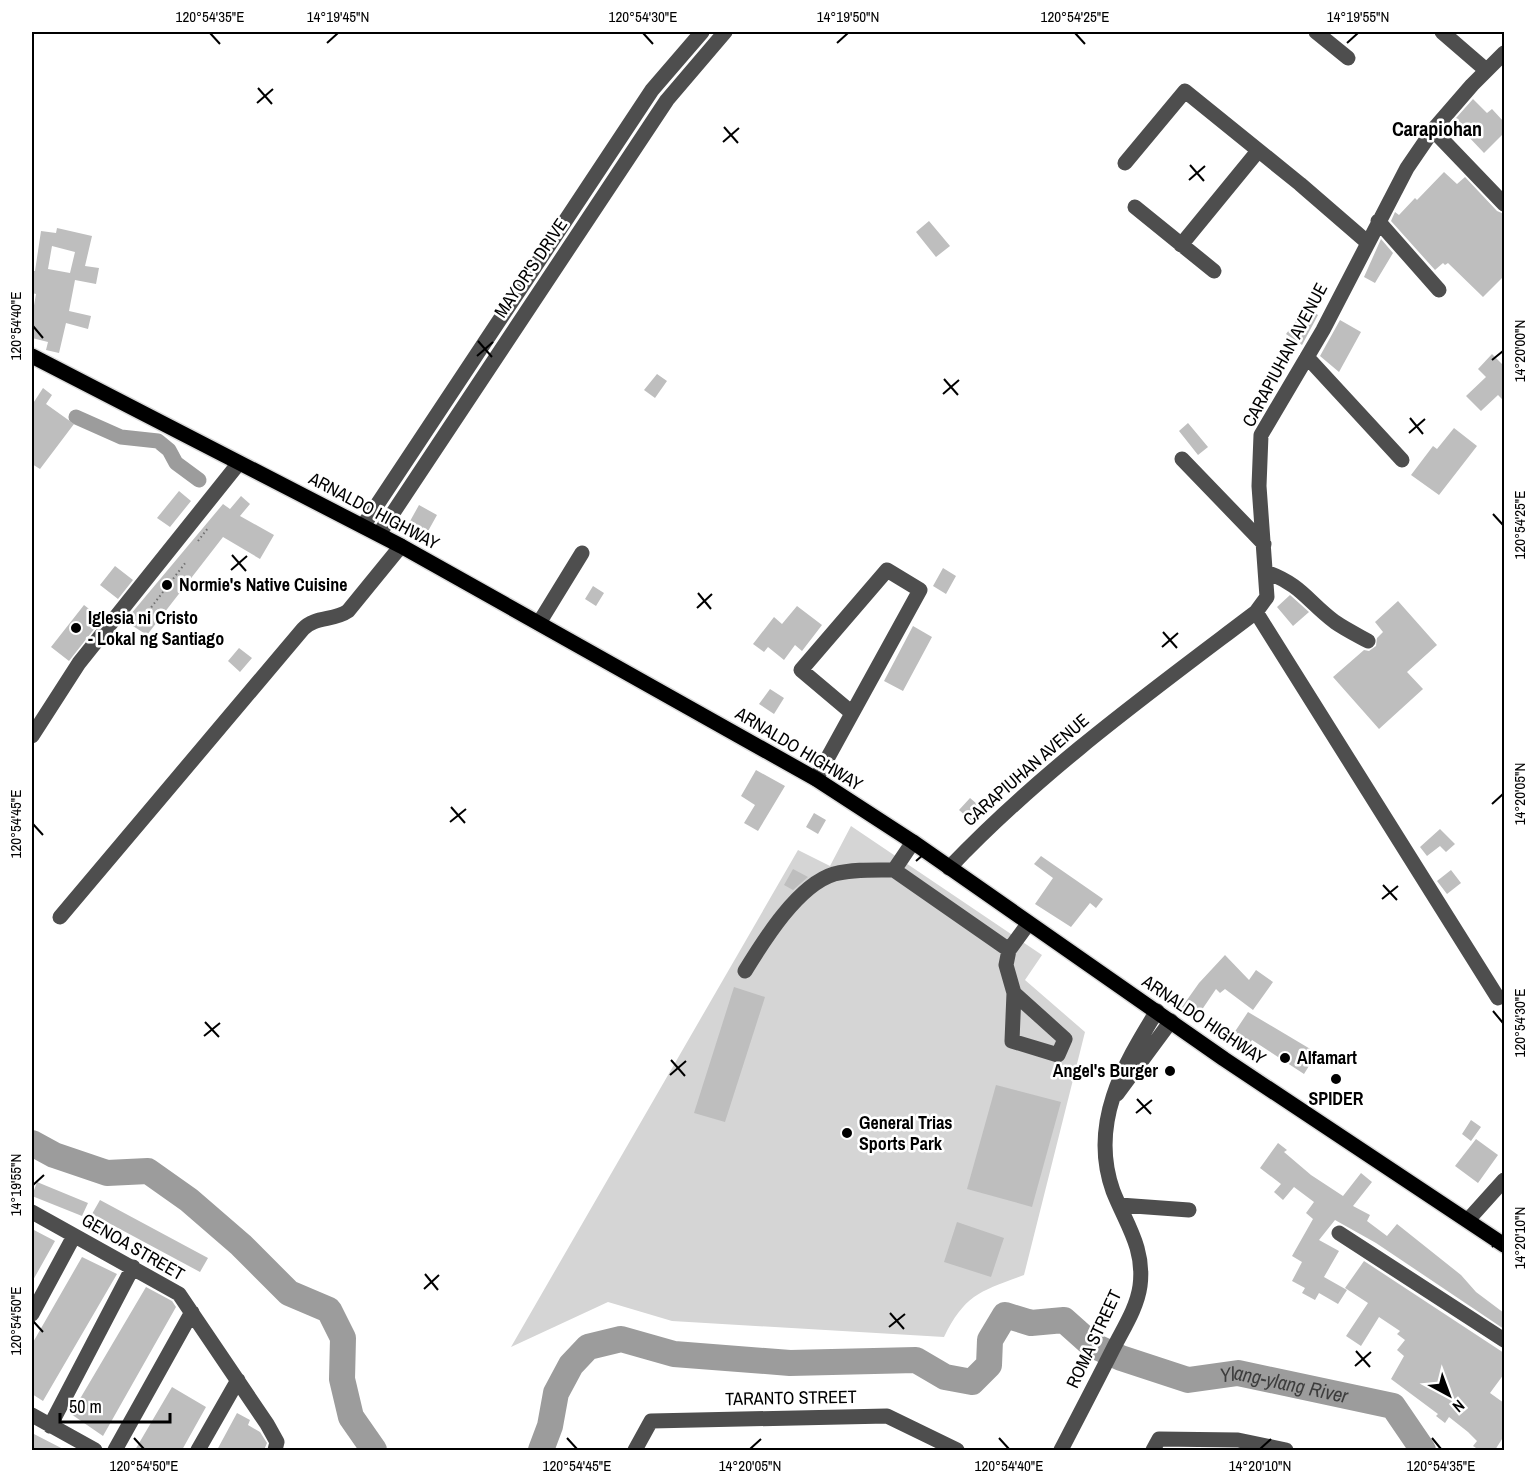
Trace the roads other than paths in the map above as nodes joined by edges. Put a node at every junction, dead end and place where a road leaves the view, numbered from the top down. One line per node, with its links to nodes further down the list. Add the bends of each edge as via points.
1 (702, 32): 11 (street, MAYOR'S DRIVE, via 652,90)
2 (725, 32): 12 (street, MAYOR'S DRIVE, via 672,94)
3 (1316, 32): 5 (street)
4 (1442, 32): 7 (street)
5 (1348, 58)
6 (1502, 58): 7 (street, CARAPIUHAN AVENUE)
7 (1486, 70): 8 (street, CARAPIUHAN AVENUE)
8 (1433, 130): 13 (street); 15 (street, CARAPIUHAN AVENUE)
9 (1258, 151): 10 (street, via 1185,91); 16 (street); 17 (street)
10 (1125, 163)
11 (596, 174): 12 (street); 25 (street, MAYOR'S DRIVE)
12 (611, 184): 26 (street, MAYOR'S DRIVE)
13 (1504, 204)
14 (1135, 207): 17 (street)
15 (1378, 221): 16 (street, CARAPIUHAN AVENUE); 19 (street)
16 (1367, 242): 21 (street, CARAPIUHAN AVENUE)
17 (1182, 245): 18 (street)
18 (1214, 271)
19 (1439, 290)
20 (32, 356): 24 (main road, ARNALDO HIGHWAY)
21 (1307, 357): 23 (street); 27 (street, CARAPIUHAN AVENUE, via 1261,435 1258,486)
22 (1182, 459): 27 (street)
23 (1402, 460)
24 (239, 463): 25 (main road, ARNALDO HIGHWAY); 35 (street, via 79,663)
25 (363, 526): 26 (main road, ARNALDO HIGHWAY)
26 (379, 534): 28 (main road, ARNALDO HIGHWAY)
27 (1264, 544): 30 (street, CARAPIUHAN AVENUE)
28 (401, 546): 32 (main road, ARNALDO HIGHWAY); 40 (street, via 348,611 342,616 314,621 303,629)
29 (582, 553): 32 (street)
30 (1266, 572): 31 (street, CARAPIUHAN AVENUE, via 1267,597); 33 (street, via 1302,590 1334,622)
31 (1256, 612): 38 (street, CARAPIUHAN AVENUE, via 1090,737 992,823); 45 (street)
32 (539, 623): 36 (main road, ARNALDO HIGHWAY)
33 (1368, 641)
34 (852, 713): 34 (street, via 920,590 887,570 801,670); 36 (street)
35 (32, 736)
36 (816, 778): 37 (main road, ARNALDO HIGHWAY)
37 (913, 842): 38 (main road, ARNALDO HIGHWAY); 39 (street)
38 (949, 868): 41 (main road, ARNALDO HIGHWAY)
39 (894, 870): 42 (street); 43 (street, via 834,874 823,881 784,912)
40 (60, 917)
41 (1028, 924): 42 (street); 46 (main road, ARNALDO HIGHWAY)
42 (1009, 950): 44 (street, via 1006,964)
43 (745, 971)
44 (1014, 993)
45 (1498, 998)
46 (1157, 1011): 47 (main road, ARNALDO HIGHWAY); 48 (street, ROMA STREET, via 1124,1065)
47 (1171, 1021): 48 (street, ROMA STREET); 53 (main road, ARNALDO HIGHWAY)
48 (1112, 1101): 50 (street, ROMA STREET, via 1107,1160)
49 (1504, 1180): 53 (street)
50 (1120, 1205): 51 (street); 71 (street, ROMA STREET, via 1136,1239 1140,1288)
51 (1190, 1210)
52 (32, 1212): 55 (street, GENOA STREET)
53 (1468, 1220): 56 (main road, ARNALDO HIGHWAY)
54 (1339, 1233): 60 (street)
55 (74, 1236): 57 (street, GENOA STREET); 59 (street)
56 (1504, 1245)
57 (133, 1267): 58 (street, GENOA STREET, via 179,1294); 63 (street)
58 (192, 1312): 61 (street, GENOA STREET); 66 (street)
59 (32, 1314)
60 (1504, 1340)
61 (238, 1380): 67 (street); 68 (street, GENOA STREET, via 273,1434)
62 (32, 1415): 63 (street)
63 (50, 1426): 65 (street)
64 (1156, 1445): 72 (street, via 1238,1440)
65 (95, 1450)
66 (116, 1450)
67 (198, 1450)
68 (275, 1450)
69 (635, 1450): 70 (street, TARANTO STREET, via 651,1421 887,1416)
70 (957, 1450)
71 (1061, 1450)
72 (1286, 1450)

